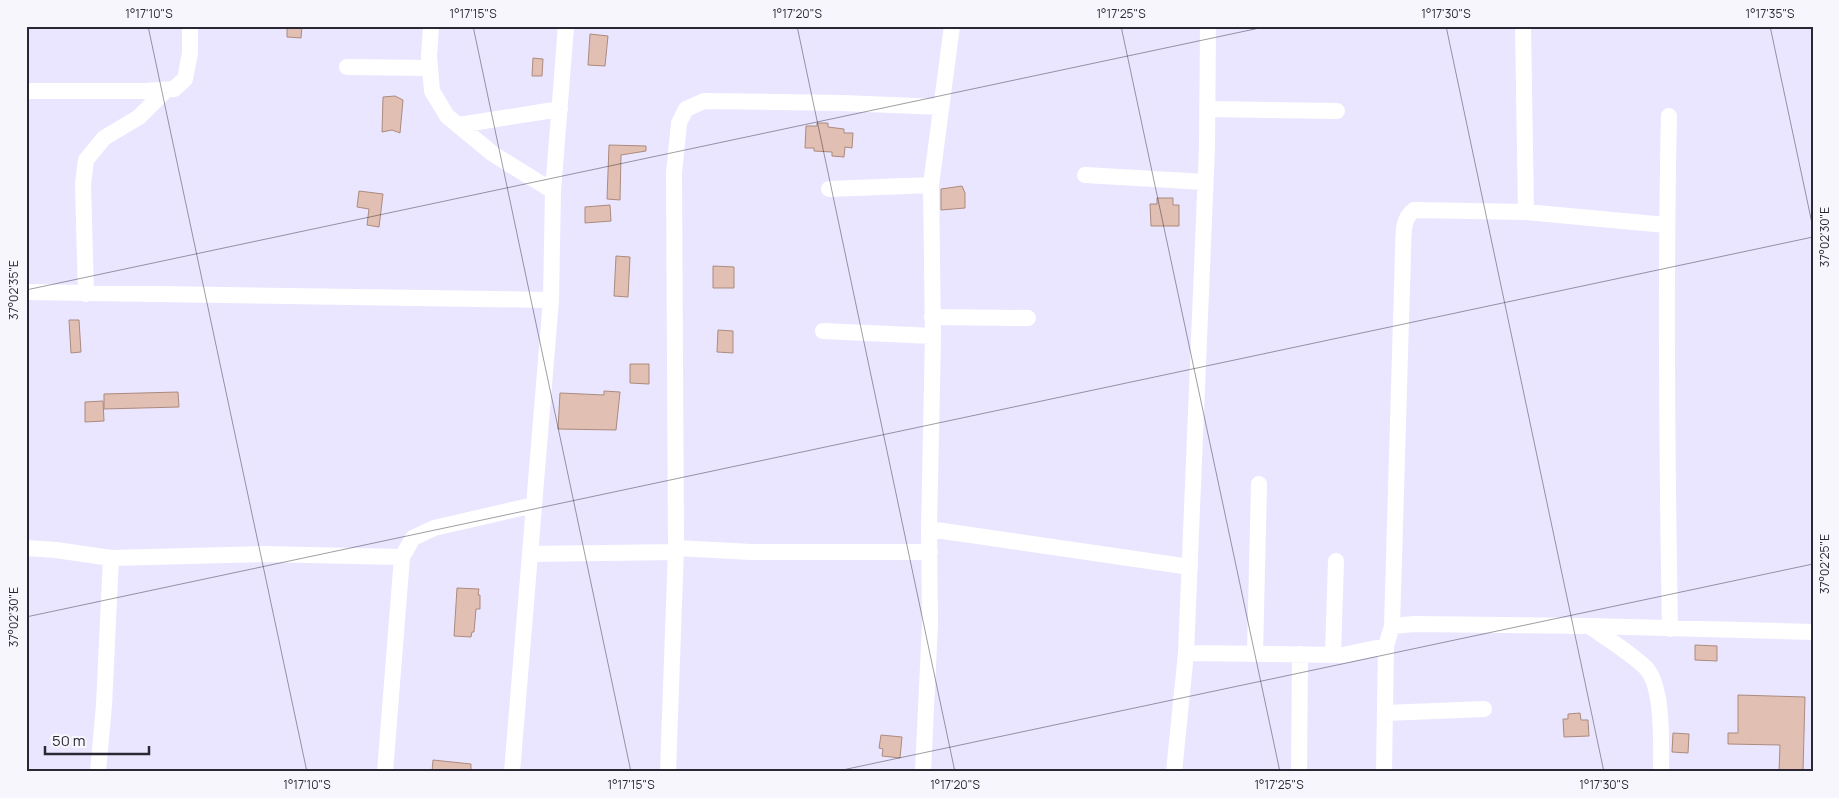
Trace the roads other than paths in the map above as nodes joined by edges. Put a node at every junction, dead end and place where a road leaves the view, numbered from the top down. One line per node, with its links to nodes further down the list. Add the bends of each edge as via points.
1 (190, 26): 10 (street, via 185,80 174,89)
2 (431, 26): 8 (street)
3 (566, 26): 12 (street)
4 (952, 26): 11 (street)
5 (1208, 26): 13 (street)
6 (1523, 26): 22 (street)
7 (347, 67): 8 (street)
8 (430, 68): 16 (street, via 432,92 448,116)
9 (26, 90): 10 (street)
10 (165, 90): 25 (street, via 139,117 104,138 86,160 83,184)
11 (940, 107): 19 (street); 35 (street, via 704,101 686,109 679,123 674,173)
12 (560, 109): 16 (street); 21 (street)
13 (1207, 109): 14 (street); 18 (street)
14 (1337, 111)
15 (1669, 116): 23 (street)
16 (459, 125): 21 (street, via 493,154)
17 (1085, 176): 18 (street)
18 (1205, 182): 41 (street)
19 (931, 185): 20 (street); 27 (street)
20 (829, 189)
21 (553, 191): 26 (street)
22 (1526, 212): 23 (street); 42 (street, via 1414,210 1405,221)
23 (1666, 225): 44 (street)
24 (26, 292): 25 (street)
25 (86, 294): 26 (street)
26 (551, 300): 32 (street)
27 (932, 317): 28 (street); 30 (street)
28 (1028, 318)
29 (823, 331): 30 (street)
30 (933, 336): 33 (street)
31 (1259, 484): 48 (street)
32 (534, 505): 37 (street); 38 (street, via 434,528 413,538)
33 (929, 528): 36 (street); 41 (street)
34 (26, 548): 39 (street)
35 (676, 550): 36 (street); 37 (street); 56 (street)
36 (930, 552): 57 (street)
37 (530, 554): 55 (street)
38 (402, 557): 39 (street, via 261,554); 54 (street)
39 (111, 558): 53 (street)
40 (1336, 560): 50 (street)
41 (1190, 567): 47 (street)
42 (1392, 626): 43 (street); 46 (street)
43 (1589, 626): 44 (street); 61 (street, via 1646,668 1655,682 1659,700)
44 (1670, 629): 45 (street)
45 (1813, 632)
46 (1386, 646): 50 (street, via 1343,655); 52 (street)
47 (1186, 653): 48 (street); 58 (street)
48 (1254, 653): 49 (street)
49 (1300, 654): 50 (street); 59 (street)
50 (1332, 654)
51 (1484, 709): 52 (street)
52 (1385, 713): 60 (street)
53 (98, 772)
54 (385, 772)
55 (512, 772)
56 (668, 772)
57 (923, 772)
58 (1174, 772)
59 (1299, 772)
60 (1384, 772)
61 (1661, 772)

